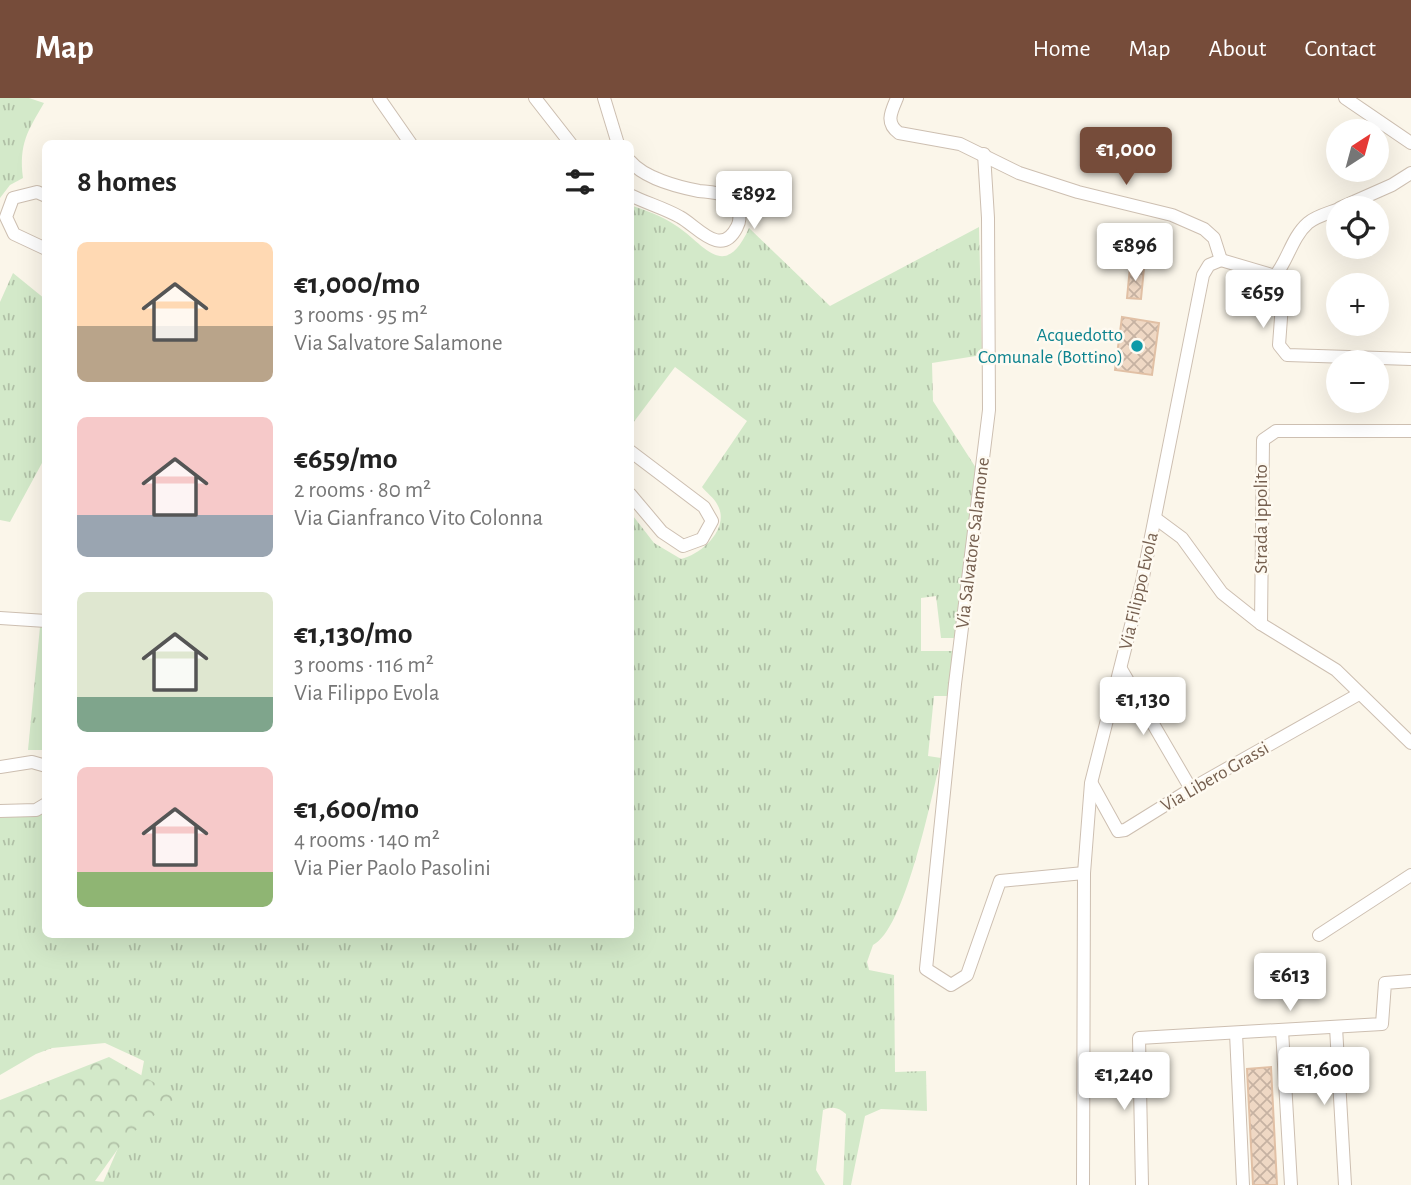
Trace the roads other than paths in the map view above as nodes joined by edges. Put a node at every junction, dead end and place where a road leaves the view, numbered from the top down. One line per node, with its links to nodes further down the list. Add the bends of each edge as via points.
1 (379, 98): 8 (street)
2 (535, 98): 9 (street)
3 (604, 98): 10 (street)
4 (897, 98): 12 (street, via 890,120 899,133 940,139)
5 (1345, 98): 7 (street)
6 (1358, 98): 7 (street)
7 (1370, 113): 11 (street)
8 (408, 140)
9 (568, 140)
10 (617, 140)
11 (1411, 143)
12 (984, 154): 20 (street, via 1019,173 1172,215 1205,229 1214,238); 39 (street, Via Salvatore Salamone, via 989,410 926,969 951,985 967,975 1000,881)
13 (634, 164): 17 (street, via 649,175 726,196 737,207 739,223 723,240 707,239 680,217)
14 (1411, 173): 16 (street)
15 (42, 194): 19 (street, via 13,198 6,217 14,234)
16 (1368, 196)
17 (634, 197)
18 (1326, 214): 21 (street, via 1300,231)
19 (42, 247)
20 (1221, 260): 21 (street); 26 (street, Via Filippo Evola, via 1209,265 1203,275)
21 (1275, 276): 22 (street, via 1283,291 1279,345 1287,355)
22 (1411, 359)
23 (1411, 431): 29 (street, Strada Ippolito, via 1276,431 1263,440)
24 (634, 454): 25 (street, via 704,507 712,521 702,539 683,546 662,532)
25 (634, 499)
26 (1155, 518): 29 (street, via 1182,538 1222,593); 30 (street, Via Filippo Evola)
27 (0, 618): 28 (street)
28 (42, 621)
29 (1261, 624): 31 (street, via 1319,657)
30 (1121, 668): 35 (street, Via Filippo Evola); 36 (street)
31 (1359, 694): 32 (street); 36 (street, Via Libero Grassi)
32 (1411, 743)
33 (42, 765): 34 (street)
34 (0, 767)
35 (1091, 783): 36 (street, Via Libero Grassi, via 1118,831); 39 (street, Via Filippo Evola)
36 (1191, 789)
37 (42, 806): 38 (street)
38 (0, 811)
39 (1084, 873): 46 (street, Via Filippo Evola)
40 (1411, 875): 41 (street)
41 (1319, 935)
42 (1411, 981): 43 (street, via 1385,984 1382,1024)
43 (1336, 1027): 44 (street); 50 (street)
44 (1282, 1030): 45 (street); 49 (street)
45 (1236, 1033): 47 (street, via 1139,1038); 48 (street)
46 (1083, 1185)
47 (1142, 1185)
48 (1242, 1185)
49 (1291, 1185)
50 (1345, 1185)

